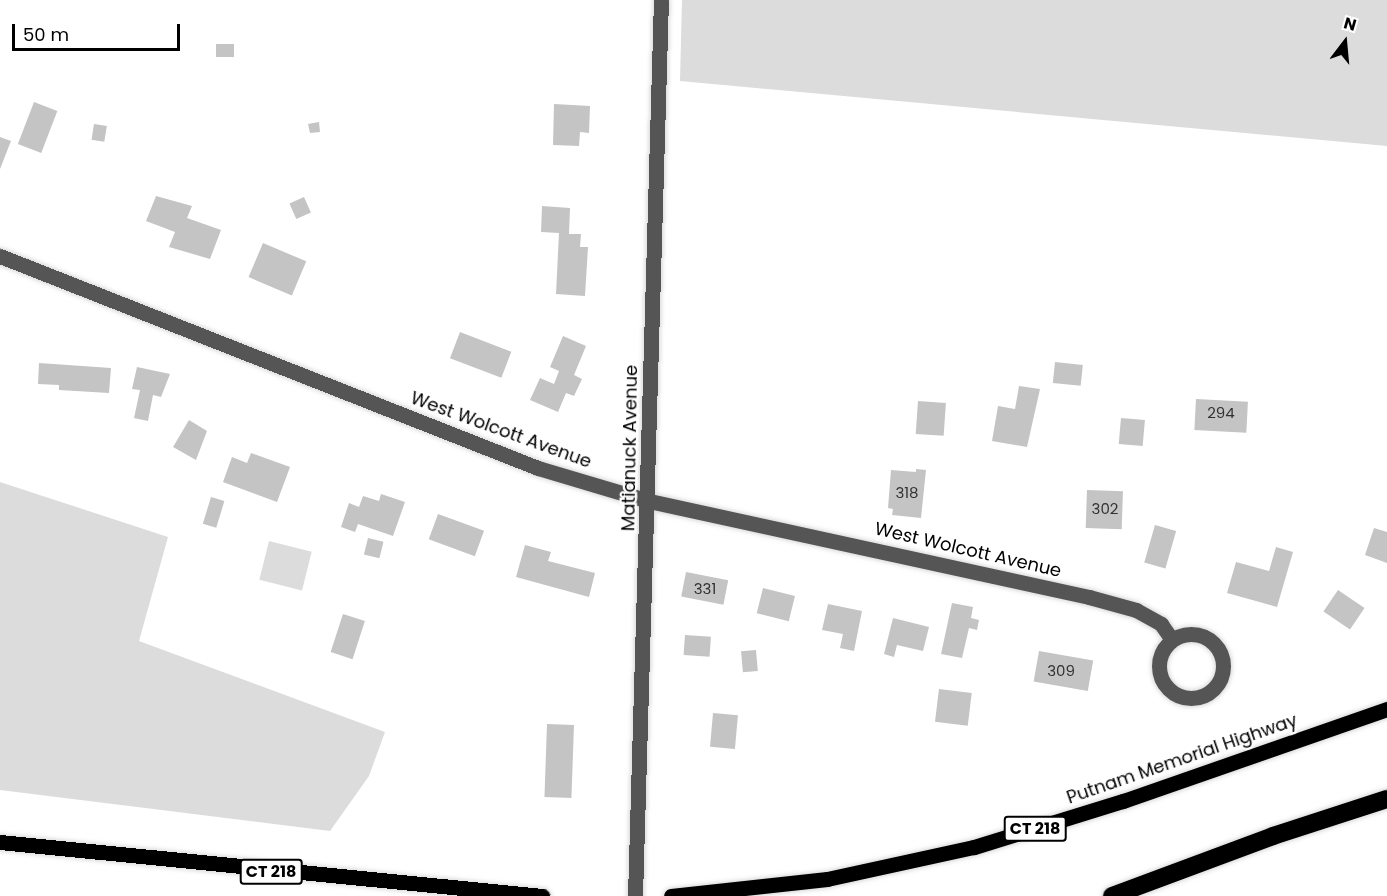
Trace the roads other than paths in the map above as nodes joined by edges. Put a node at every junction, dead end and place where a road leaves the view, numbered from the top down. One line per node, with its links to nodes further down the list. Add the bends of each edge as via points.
1 (661, 0): 3 (street, Matianuck Avenue)
2 (0, 256): 3 (street, West Wolcott Avenue, via 537,468)
3 (649, 501): 4 (street, West Wolcott Avenue, via 1089,597 1136,610 1161,624); 9 (street, Matianuck Avenue)
4 (1172, 640): 4 (street, via 1159,661 1166,686 1188,698 1212,690 1223,668 1216,645 1194,634)
5 (1387, 709): 10 (main road, Putnam Memorial Highway / CT 218, via 1123,801 974,847 827,879)
6 (1387, 799): 11 (highway, via 1273,836)
7 (0, 842): 8 (main road, CT 218)
8 (542, 896)
9 (635, 896)
10 (671, 896)
11 (1112, 896)

